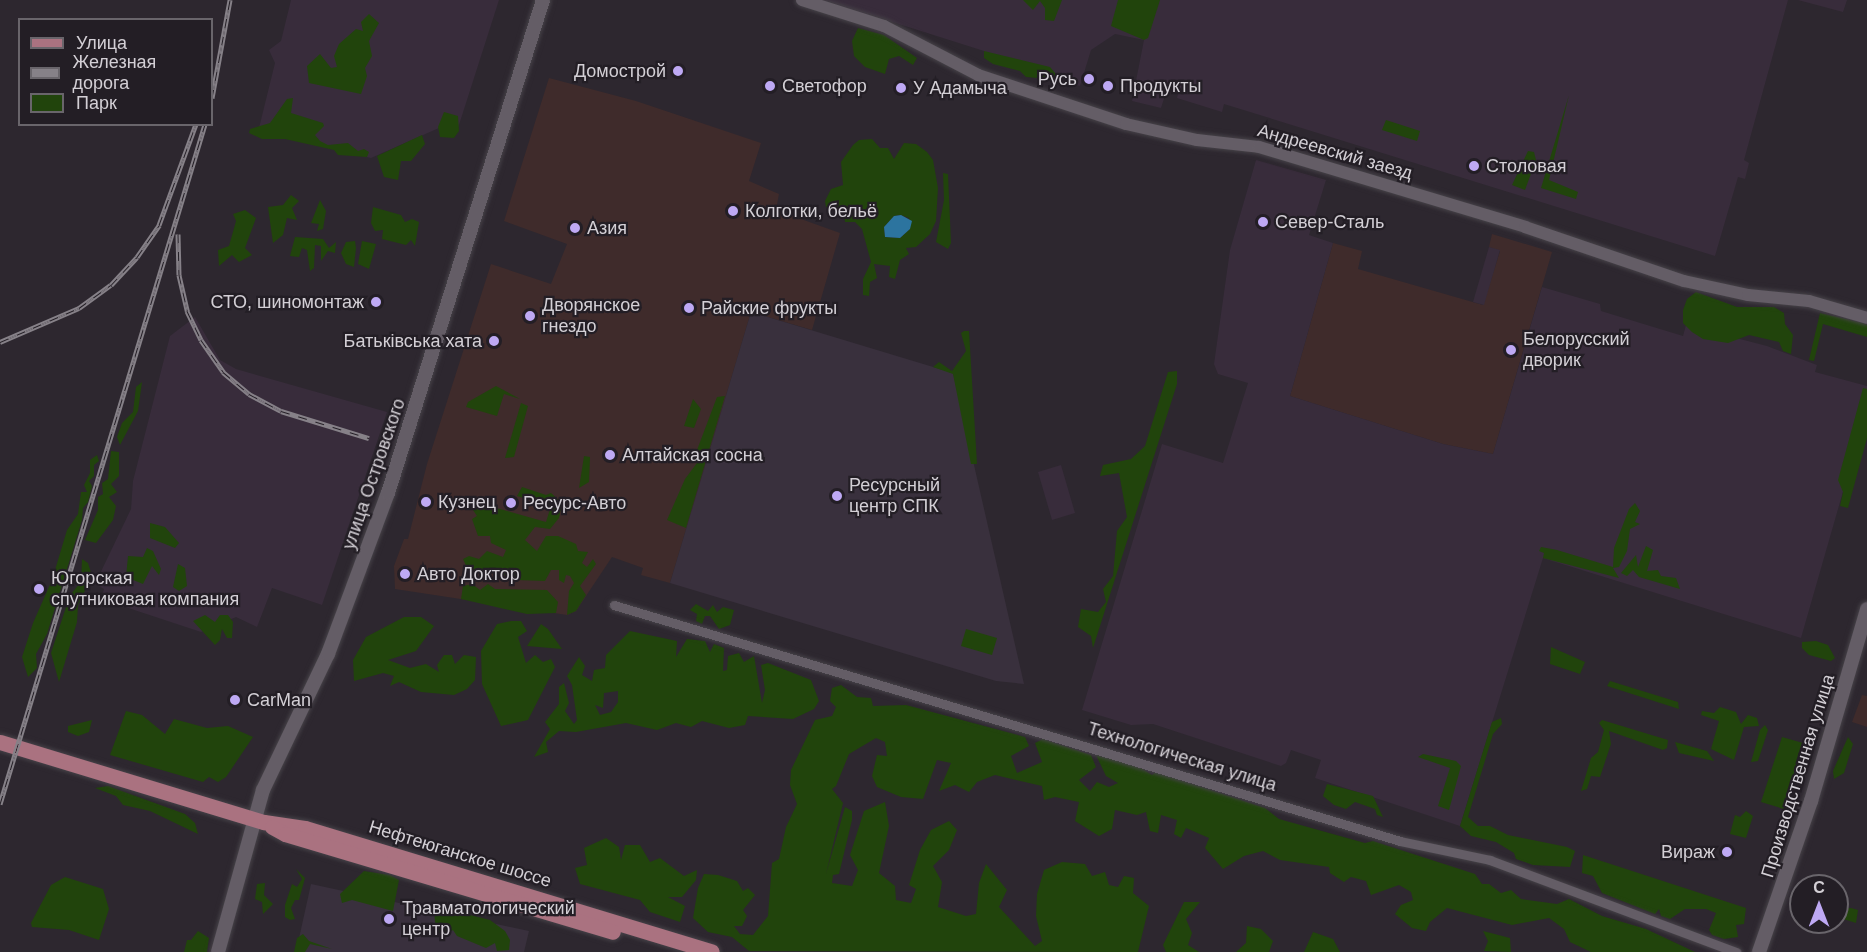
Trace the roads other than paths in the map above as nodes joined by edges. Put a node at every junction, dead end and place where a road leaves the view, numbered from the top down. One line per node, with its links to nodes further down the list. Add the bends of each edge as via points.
1 (543, 0): 7 (main road, улица Островского, via 388,493 328,654)
2 (802, 0): 3 (street, Андреевский заезд, via 884,26 987,79 1126,124 1197,140 1259,147 1526,227 1684,281 1748,295 1809,301)
3 (1867, 318)
4 (614, 605): 11 (street, Технологическая улица, via 1400,841 1490,860)
5 (1867, 609): 12 (main road, Производственная улица, via 1807,811)
6 (0, 742): 7 (main road, Нефтеюганское шоссе)
7 (259, 821): 8 (main road, улица Островского); 9 (main road, Нефтеюганское шоссе, via 285,834); 10 (main road, Нефтеюганское шоссе, via 305,828)
8 (218, 952)
9 (678, 952)
10 (712, 952)
11 (1736, 952)
12 (1759, 952)

